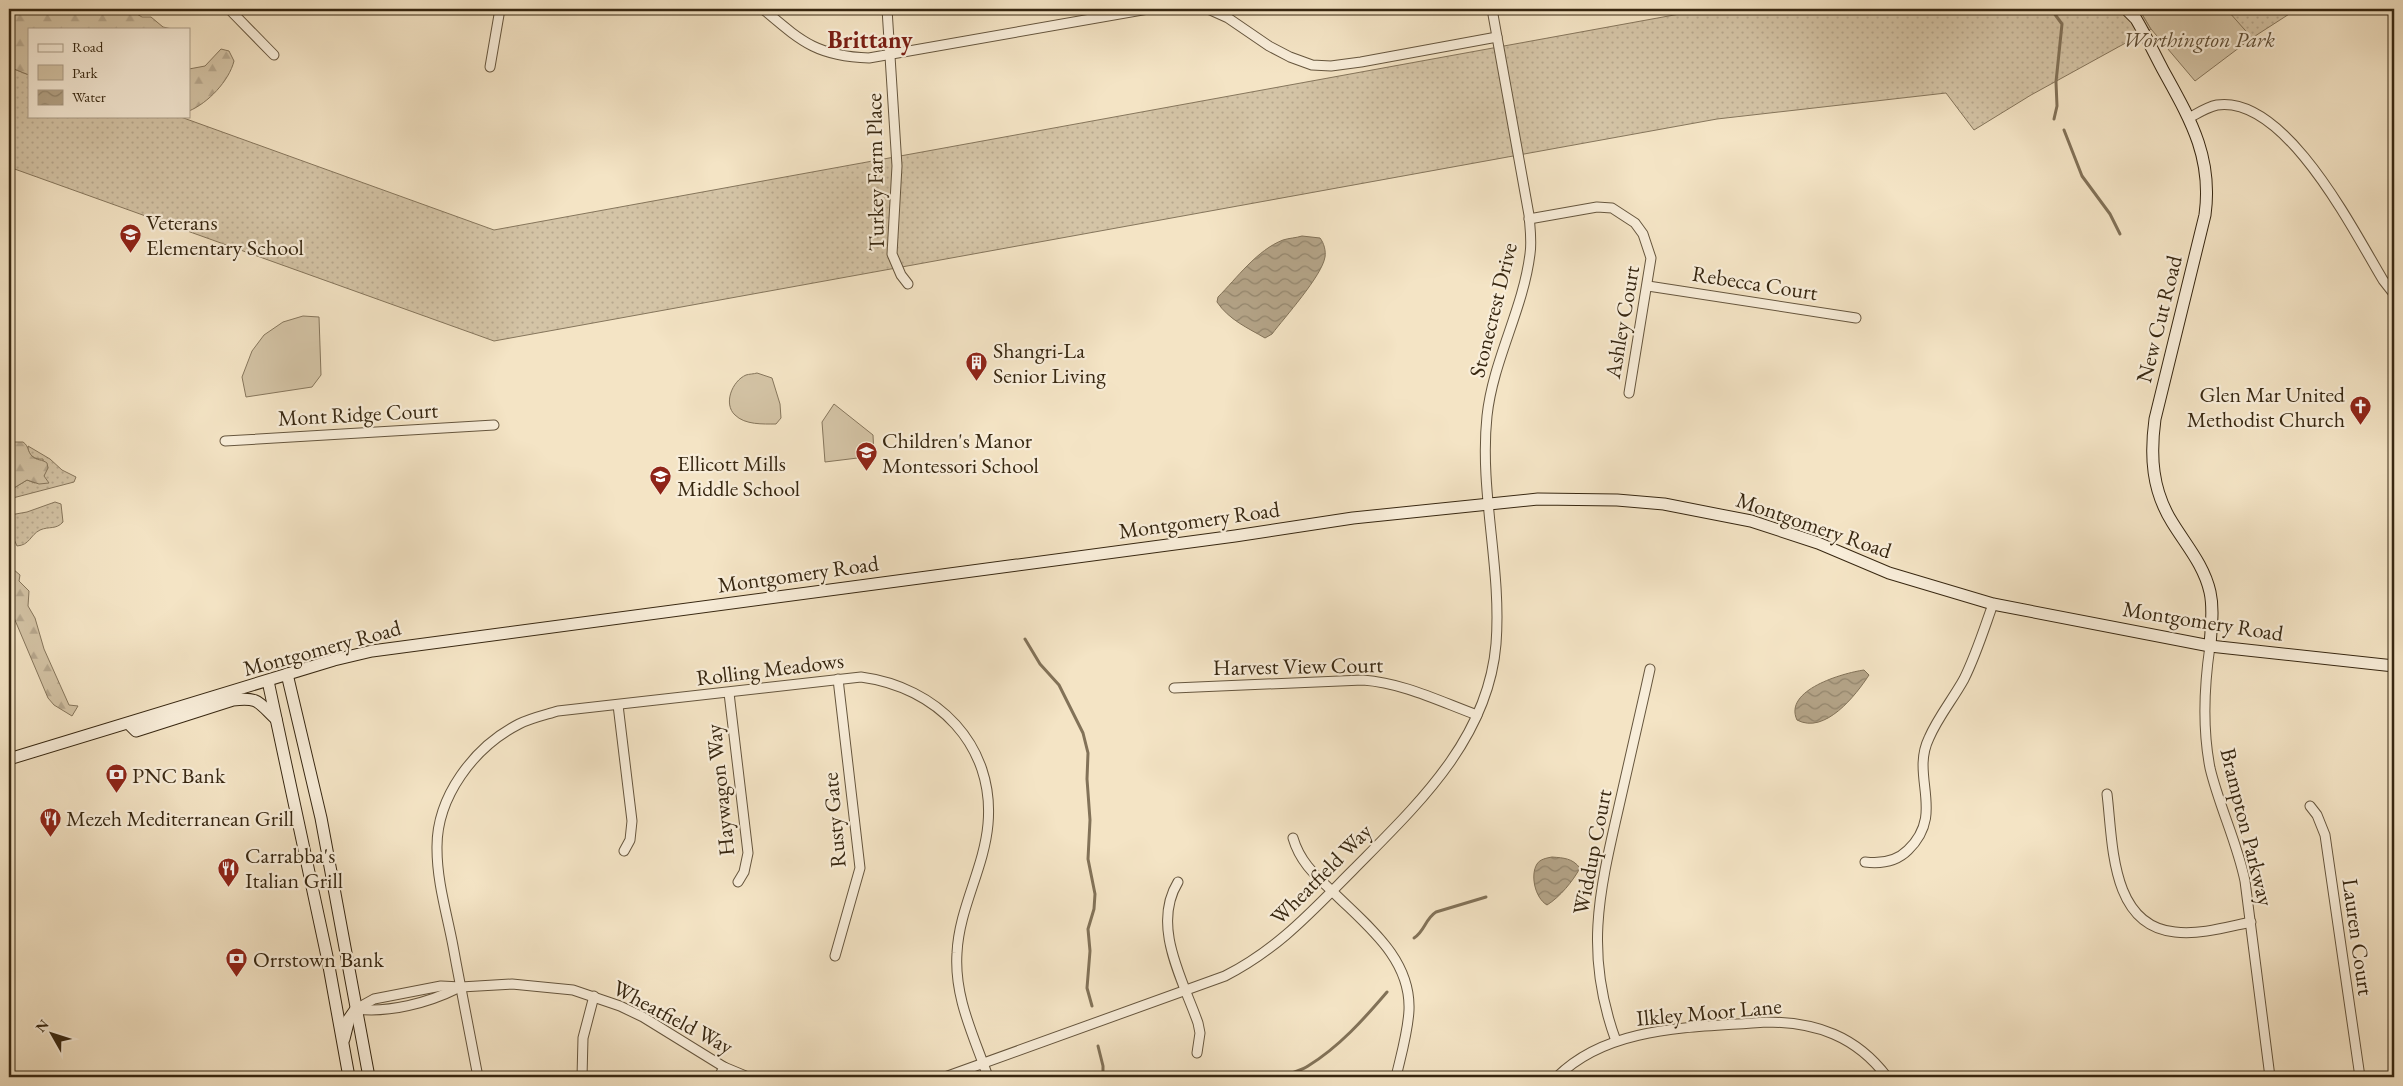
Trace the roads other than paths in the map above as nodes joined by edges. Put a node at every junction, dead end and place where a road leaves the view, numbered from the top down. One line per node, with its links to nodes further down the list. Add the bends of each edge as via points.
1 (229, 9): 10 (street)
2 (500, 9): 12 (street)
3 (763, 9): 11 (street, via 794,35 828,54 868,58)
4 (887, 9): 11 (street, Turkey Farm Place)
5 (1148, 9): 11 (street)
6 (1208, 9): 9 (street, via 1228,18 1290,58 1312,65 1361,62)
7 (1492, 9): 9 (street, Stonecrest Drive)
8 (2126, 9): 13 (main road, New Cut Road, via 2139,24)
9 (1497, 37): 14 (street, Stonecrest Drive)
10 (274, 54)
11 (890, 55): 15 (street, Turkey Farm Place, via 898,166 892,254)
12 (490, 67)
13 (2189, 118): 17 (street, via 2217,105 2231,106 2254,114 2282,134 2327,186); 24 (main road, New Cut Road, via 2204,156 2208,194 2155,419 2153,473 2158,495 2171,522 2203,570 2213,615)
14 (1529, 219): 16 (street, Ashley Court, via 1597,207 1612,208 1625,215 1635,223 1652,258); 22 (street, Stonecrest Drive, via 1531,241 1527,270 1487,416)
15 (908, 284)
16 (1648, 286): 18 (street, Rebecca Court); 19 (street, Ashley Court)
17 (2394, 294)
18 (1856, 318)
19 (1629, 393)
20 (494, 426): 21 (street, Mont Ridge Court)
21 (225, 441)
22 (1489, 504): 23 (main road, Montgomery Road, via 1538,499 1617,500 1710,511 1784,531 1890,573); 27 (main road, Montgomery Road, via 1353,518 1226,538 417,644 372,651); 33 (street, Wheatfield Way, via 1498,608 1496,648)
23 (1993, 604): 24 (main road, Montgomery Road); 41 (street, via 1965,676 1924,750 1927,804 1926,823 1921,834 1896,859)
24 (2210, 646): 25 (main road, Montgomery Road); 45 (street, Brampton Parkway, via 2204,688 2206,743 2218,796 2240,856)
25 (2394, 666)
26 (1650, 669): 56 (street, Widdup Court, via 1602,882 1596,930 1601,992)
27 (287, 674): 29 (main road, Montgomery Road); 48 (main road, via 321,818)
28 (838, 679): 31 (street, Rolling Meadows); 46 (street, Rusty Gate, via 860,868); 60 (street, Rolling Meadows, via 877,679 927,699 957,725 980,763 986,784 988,825 960,926 957,955 963,1008)
29 (268, 681): 34 (main road); 35 (main road, Montgomery Road)
30 (1174, 688): 33 (street, Harvest View Court, via 1354,680 1382,682 1400,685)
31 (729, 693): 32 (street, Rolling Meadows); 42 (street, Haywagon Way, via 748,852 744,872)
32 (618, 705): 40 (street, via 632,821 630,840); 49 (street, Rolling Meadows, via 558,712 520,724 488,745 461,775 443,811 437,848 439,882)
33 (1477, 716): 44 (street, Wheatfield Way, via 1436,783)
34 (276, 719): 35 (main road, via 250,698 233,700 136,731); 47 (main road)
35 (129, 724): 36 (main road, Montgomery Road)
36 (9, 759)
37 (2107, 794): 45 (street, via 2121,891 2142,917 2158,928 2174,932 2198,932)
38 (2310, 806): 74 (street, Lauren Court, via 2318,815 2325,835)
39 (1293, 838): 44 (street, via 1306,867)
40 (624, 851)
41 (1865, 862)
42 (738, 882)
43 (1178, 882): 50 (street, via 1166,910 1167,927)
44 (1332, 891): 50 (street, Wheatfield Way, via 1269,951 1225,976); 70 (street, via 1388,948 1404,978 1409,1009)
45 (2251, 922): 73 (street, Brampton Parkway)
46 (834, 956)
47 (332, 984): 52 (main road); 54 (main road)
48 (351, 985): 52 (main road); 53 (main road)
49 (461, 987): 51 (street, Wheatfield Way, via 533,984); 53 (street, Wheatfield Way, via 438,998 411,1004 375,1011); 64 (street, Rolling Meadows)
50 (1186, 990): 59 (street, via 1200,1033); 60 (street, Wheatfield Way)
51 (594, 996): 61 (street, Wheatfield Way, via 642,1017); 65 (street, via 583,1038)
52 (345, 1001): 53 (main road); 54 (main road)
53 (356, 1009): 55 (main road); 57 (main road)
54 (337, 1013): 55 (main road); 58 (main road)
55 (348, 1022): 57 (main road); 58 (main road)
56 (1616, 1042): 71 (street, Ilkley Moor Lane, via 1577,1060); 72 (street, Ilkley Moor Lane, via 1662,1032 1787,1022 1826,1030 1849,1042)
57 (363, 1043): 63 (main road)
58 (344, 1046): 62 (main road)
59 (1197, 1053)
60 (984, 1064): 68 (street, Wheatfield Way); 69 (street, Rolling Meadows)
61 (724, 1067): 66 (street); 67 (street, Wheatfield Way)
62 (350, 1077)
63 (369, 1077)
64 (478, 1077)
65 (582, 1077)
66 (719, 1077)
67 (748, 1077)
68 (945, 1077)
69 (988, 1077)
70 (1396, 1077)
71 (1557, 1077)
72 (1887, 1077)
73 (2270, 1077)
74 (2360, 1077)

